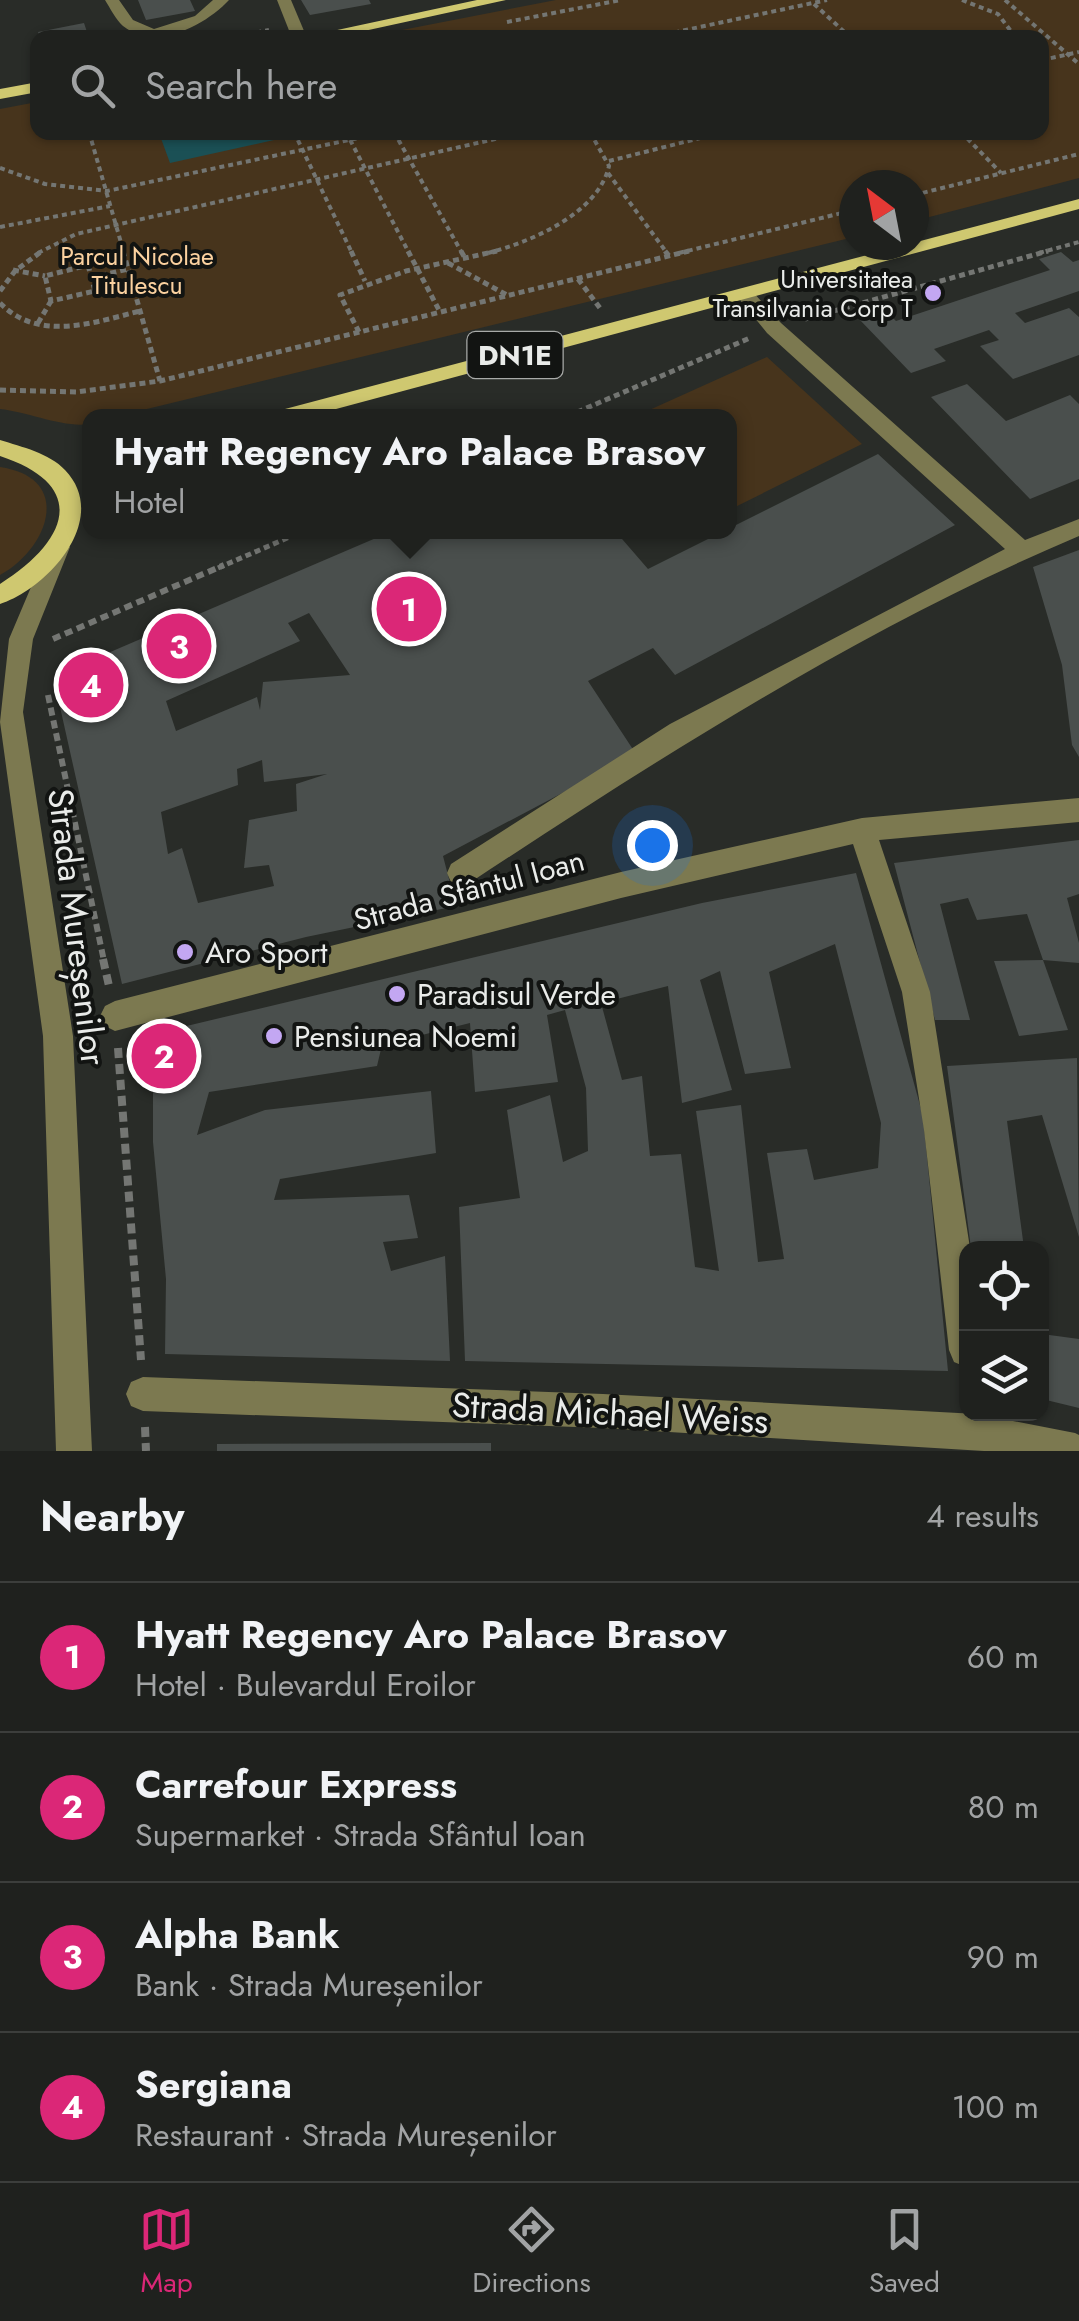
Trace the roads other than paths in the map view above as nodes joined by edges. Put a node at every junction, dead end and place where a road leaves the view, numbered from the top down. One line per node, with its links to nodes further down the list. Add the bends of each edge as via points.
1 (112, 0): 5 (street, via 128,23)
2 (222, 0): 6 (street, via 200,19)
3 (284, 0): 7 (street)
4 (499, 0): 8 (main road)
5 (144, 30)
6 (166, 30)
7 (300, 30)
8 (345, 30)
9 (30, 88): 10 (main road)
10 (0, 94)
11 (1076, 209): 12 (main road, DN1E)
12 (744, 294): 13 (main road, DN1E); 20 (street)
13 (311, 409)
14 (0, 448): 16 (main road, via 51,466 66,484)
15 (82, 495): 16 (main road)
16 (72, 507): 19 (main road)
17 (1079, 527): 20 (street)
18 (982, 539): 20 (street)
19 (61, 542): 21 (main road, via 43,566); 22 (street, Strada Mureșenilor, via 21,639)
20 (1020, 549): 25 (street, via 679,732)
21 (0, 595)
22 (6, 704): 30 (street, Strada Mureșenilor, via 58,1036)
23 (1079, 810): 24 (street, Strada Sfântul Ioan)
24 (862, 830): 26 (street, Strada Sfântul Ioan, via 620,885); 27 (street, via 916,992)
25 (461, 873)
26 (116, 1016)
27 (964, 1331)
28 (143, 1394): 29 (street, Strada Michael Weiss)
29 (977, 1432): 31 (street, Strada Michael Weiss)
30 (74, 1451)
31 (1075, 1451)

